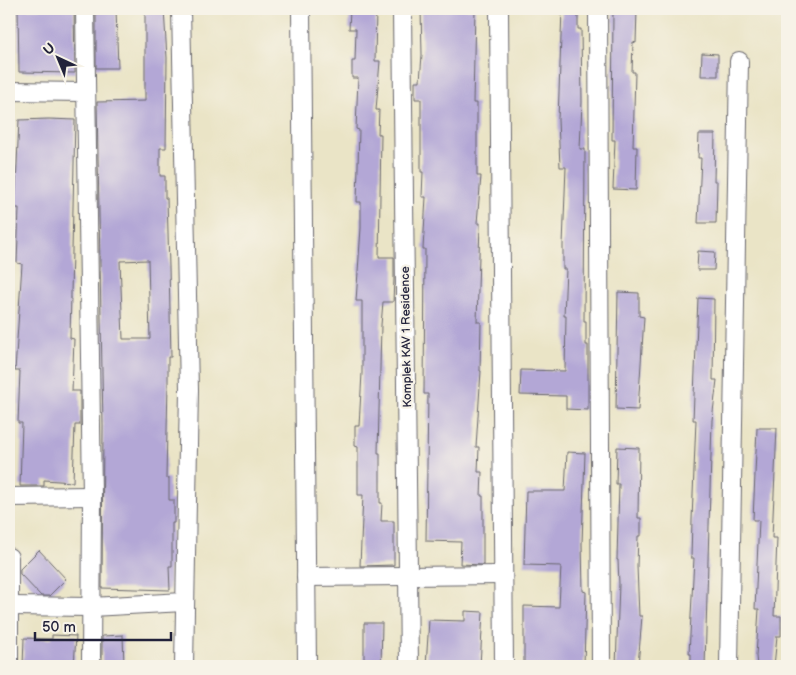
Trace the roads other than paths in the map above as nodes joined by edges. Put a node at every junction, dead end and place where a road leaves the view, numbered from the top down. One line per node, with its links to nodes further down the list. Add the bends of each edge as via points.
1 (84, 9): 9 (street)
2 (181, 9): 16 (street, via 189,390)
3 (301, 9): 15 (street)
4 (402, 9): 14 (street, Komplek KAV 1 Residence)
5 (499, 9): 13 (street)
6 (598, 9): 25 (street)
7 (740, 61): 26 (street)
8 (9, 91): 9 (street)
9 (84, 92): 10 (street)
10 (92, 496): 11 (street); 18 (street)
11 (9, 497)
12 (9, 557): 17 (street)
13 (503, 574): 14 (street); 24 (street)
14 (409, 575): 15 (street); 23 (street, Komplek KAV 1 Residence)
15 (306, 577): 22 (street)
16 (184, 602): 18 (street); 21 (street)
17 (9, 606): 18 (street); 19 (street)
18 (91, 607): 20 (street)
19 (9, 666)
20 (91, 666)
21 (184, 666)
22 (307, 666)
23 (409, 666)
24 (504, 666)
25 (601, 666)
26 (730, 666)

